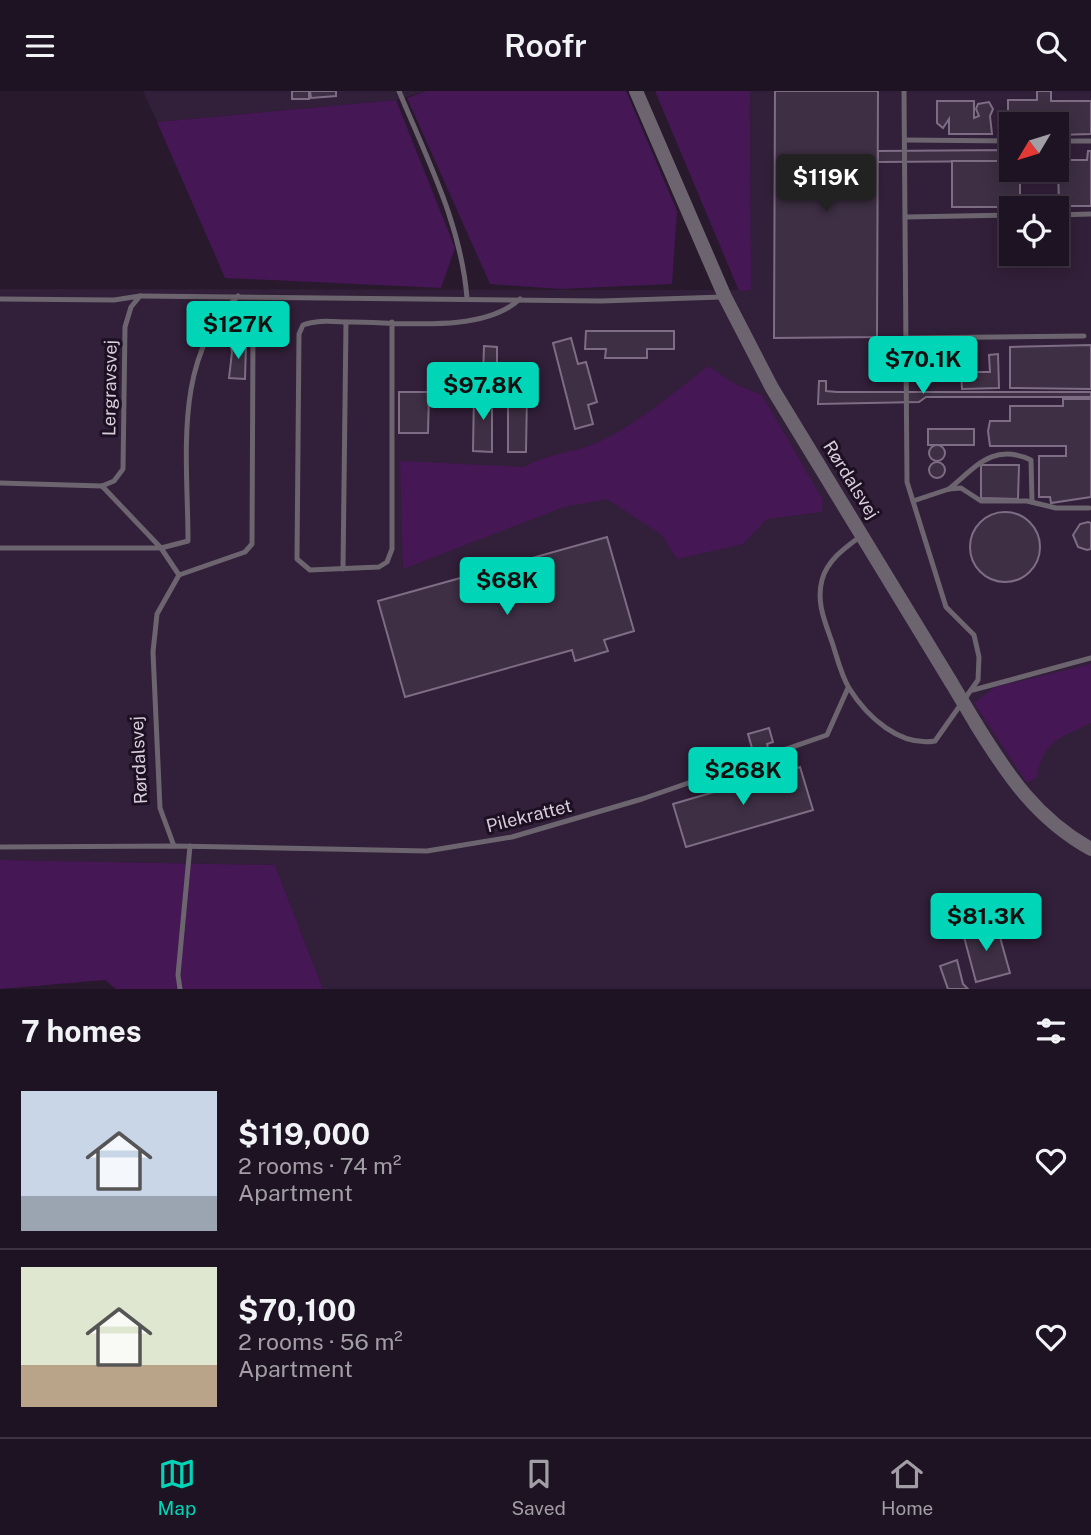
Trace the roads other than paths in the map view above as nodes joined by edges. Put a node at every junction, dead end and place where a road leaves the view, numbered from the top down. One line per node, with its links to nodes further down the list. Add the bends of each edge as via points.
1 (398, 91): 15 (lane, via 454,225)
2 (636, 91): 14 (street, Rørdalsvej)
3 (904, 91): 4 (lane)
4 (905, 140): 5 (lane); 11 (lane)
5 (999, 141)
6 (1069, 141): 7 (lane)
7 (1091, 141)
8 (1091, 214): 10 (lane)
9 (999, 215): 11 (lane)
10 (1069, 215)
11 (907, 217): 22 (lane)
12 (140, 296): 13 (lane); 16 (lane); 24 (lane, Lergravsvej, via 125,327 123,469)
13 (238, 296): 15 (lane); 31 (lane, via 225,308 195,362 190,393 188,541)
14 (725, 297): 17 (lane); 29 (street, Rørdalsvej, via 772,388)
15 (467, 298): 17 (lane)
16 (0, 299)
17 (520, 299): 19 (lane, via 508,310 479,320)
18 (346, 322): 19 (lane); 32 (lane); 32 (lane, via 311,322 303,325 299,334 297,559 310,570)
19 (392, 322): 32 (lane, via 392,549 379,568)
20 (258, 324): 33 (lane, via 253,331 252,544 245,552)
21 (1084, 335): 22 (lane)
22 (908, 338): 26 (lane, via 905,447)
23 (0, 483): 24 (lane)
24 (102, 487): 31 (lane)
25 (949, 489): 26 (lane); 27 (lane, via 961,488 981,501); 27 (lane, via 986,457 1022,455 1033,467)
26 (913, 501): 36 (lane, via 946,607 974,635 978,680)
27 (1032, 502): 28 (lane)
28 (1089, 509)
29 (862, 535): 35 (lane, via 838,554 822,578 820,605); 40 (street, Rørdalsvej, bridge, via 976,724 1030,803 1066,835)
30 (0, 548): 31 (lane)
31 (161, 548): 33 (lane)
32 (343, 569)
33 (179, 575): 37 (lane, Rørdalsvej, via 157,614 153,652 160,808)
34 (1091, 658): 36 (lane)
35 (848, 688): 36 (lane, via 897,736 919,744 935,741); 38 (lane, Pilekrattet, via 827,734 642,799 512,837 428,852)
36 (970, 692)
37 (174, 846): 38 (lane, Pilekrattet); 39 (lane)
38 (190, 846): 41 (lane)
39 (0, 847)
40 (1091, 849)
41 (180, 989)

